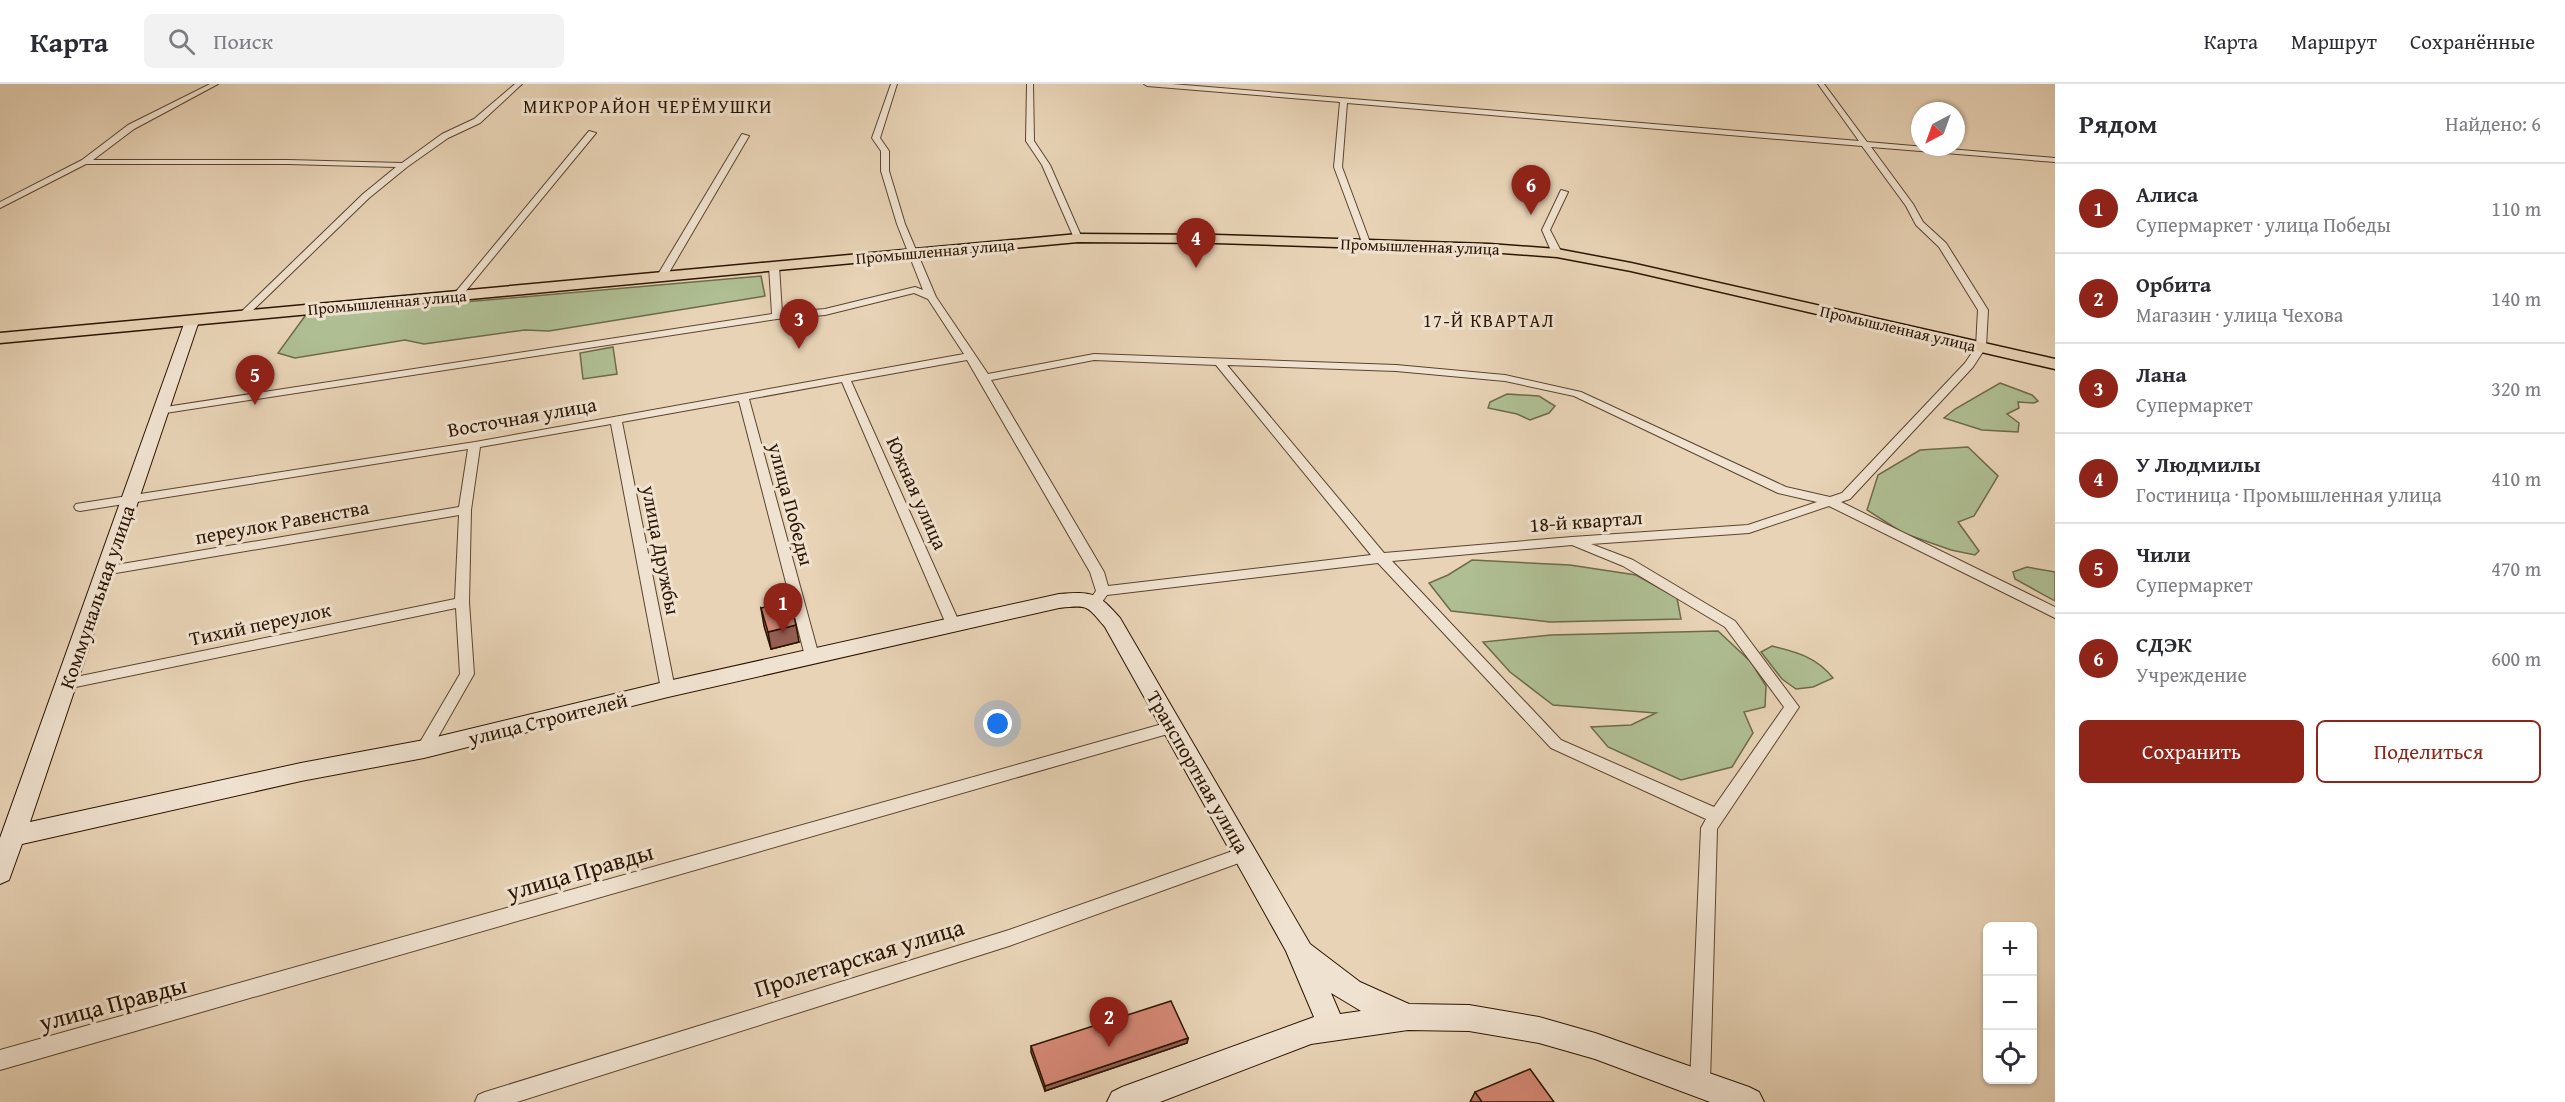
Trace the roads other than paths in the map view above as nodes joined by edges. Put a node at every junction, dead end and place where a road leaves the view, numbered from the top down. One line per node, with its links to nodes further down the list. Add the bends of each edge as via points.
1 (215, 84): 12 (street, via 131,127)
2 (519, 84): 13 (street, via 477,121 445,136)
3 (894, 84): 18 (street, Транспортная улица, via 876,138 885,151 885,171 901,225)
4 (1030, 84): 16 (street, via 1030,141 1046,165)
5 (1147, 84): 7 (street)
6 (1821, 84): 10 (street)
7 (1344, 101): 10 (street); 17 (street, via 1338,167)
8 (592, 133): 22 (street)
9 (746, 136): 21 (street)
10 (1865, 145): 11 (street); 28 (street, via 1919,223 1943,244 1983,310)
11 (2055, 160)
12 (85, 162): 13 (street); 15 (street)
13 (404, 165): 25 (street, via 366,196)
14 (1564, 192): 19 (street, via 1546,230)
15 (0, 205)
16 (1078, 238): 17 (main road, Промышленная улица); 18 (main road, Промышленная улица)
17 (1367, 244): 19 (main road, Промышленная улица)
18 (914, 252): 20 (main road, Промышленная улица); 23 (street, Транспортная улица)
19 (1557, 254): 28 (main road, Промышленная улица, via 1631,267)
20 (774, 266): 21 (main road, Промышленная улица); 24 (street)
21 (662, 276): 22 (main road, Промышленная улица)
22 (457, 296): 25 (main road, Промышленная улица)
23 (931, 297): 24 (street, Промышленная улица, via 915,290 825,312); 29 (street, Транспортная улица)
24 (777, 315): 35 (street, Промышленная улица)
25 (242, 316): 26 (main road, Промышленная улица)
26 (192, 321): 27 (main road, Промышленная улица); 35 (street, Коммунальная улица)
27 (0, 338)
28 (1981, 347): 31 (main road, Промышленная улица); 39 (street, 18-й квартал, via 1969,365 1846,496)
29 (970, 356): 32 (street, Восточная улица); 33 (street, Транспортная улица)
30 (1219, 362): 33 (street, via 1094,357); 39 (street, via 1407,369 1505,378 1577,394 1782,490); 43 (street)
31 (2055, 364)
32 (845, 378): 34 (street, Восточная улица); 48 (street, Южная улица)
33 (985, 378): 45 (street, Транспортная улица, via 1097,572)
34 (743, 396): 36 (street, Восточная улица); 49 (street, улица Победы)
35 (159, 411): 38 (street, Коммунальная улица)
36 (616, 419): 37 (street, Восточная улица); 51 (street, улица Дружбы)
37 (475, 444): 38 (street, Восточная улица); 41 (street)
38 (131, 499): 40 (street, Восточная улица); 44 (street, Коммунальная улица)
39 (1829, 501): 42 (street, 18-й квартал, via 1749,529); 47 (street)
40 (80, 507)
41 (465, 510): 44 (street, переулок Равенства); 46 (street)
42 (1572, 541): 43 (street, 18-й квартал); 54 (street, via 1628,563 1730,624 1792,707)
43 (1381, 558): 45 (street, 18-й квартал); 54 (street, via 1556,744)
44 (104, 571): 50 (street, Коммунальная улица)
45 (1099, 597): 48 (street, улица Строителей, via 1059,601); 52 (street, Транспортная улица)
46 (462, 602): 50 (street, Тихий переулок); 53 (street, via 467,674)
47 (2055, 613)
48 (953, 624): 49 (street, улица Строителей)
49 (812, 656): 51 (street, улица Строителей)
50 (66, 684): 55 (street, Коммунальная улица)
51 (668, 689): 53 (street, улица Строителей)
52 (1173, 728): 56 (street, Транспортная улица); 61 (street, улица Правды)
53 (424, 749): 55 (street, улица Строителей, via 301,772)
54 (1717, 816): 62 (street, via 1709,828)
55 (7, 838): 57 (street, Коммунальная улица)
56 (1244, 854): 58 (street, Транспортная улица); 63 (street, Пролетарская улица, via 1009,938)
57 (0, 873)
58 (1298, 945): 59 (street, via 1321,971 1346,990); 60 (street)
59 (1408, 1017): 60 (street); 62 (street, via 1469,1018 1539,1030)
60 (1332, 1027): 64 (street, via 1311,1030)
61 (0, 1060)
62 (1700, 1083): 65 (street)
63 (486, 1102)
64 (1122, 1102)
65 (1749, 1102)

